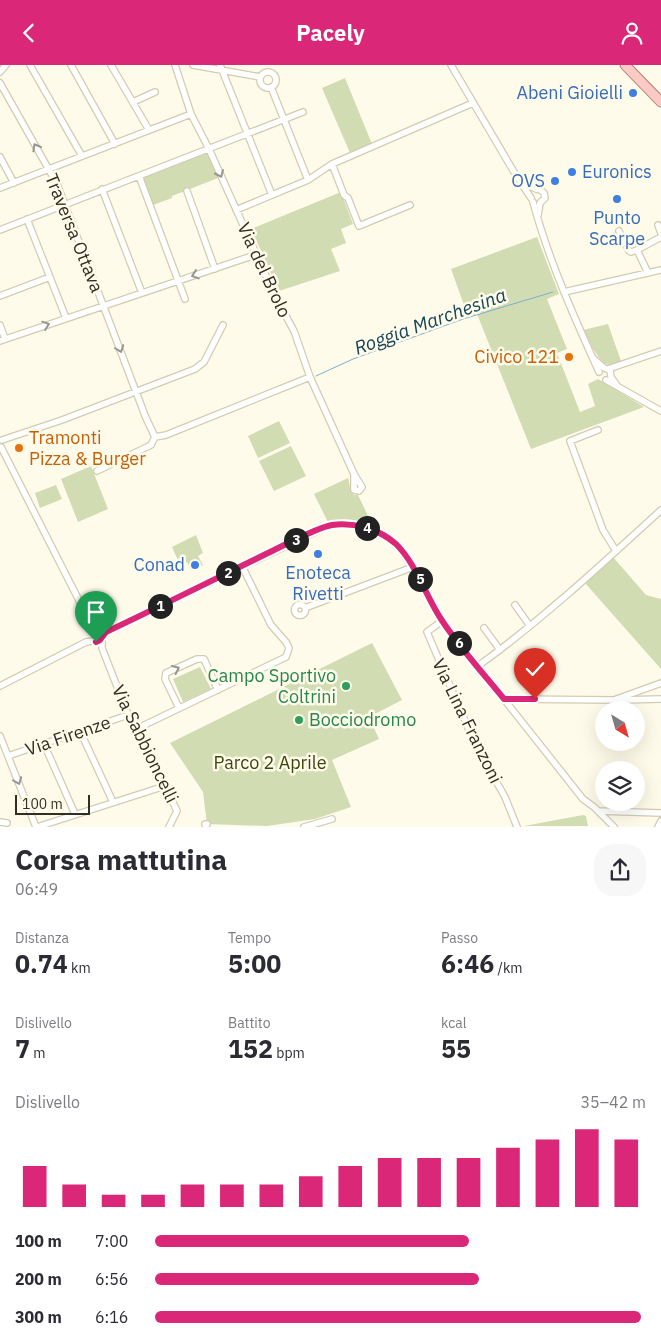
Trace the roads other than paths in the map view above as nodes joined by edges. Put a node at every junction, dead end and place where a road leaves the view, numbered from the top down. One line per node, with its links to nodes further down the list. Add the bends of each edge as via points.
1 (6, 65): 12 (street)
2 (30, 65): 28 (street)
3 (70, 65): 26 (street)
4 (111, 65): 18 (street)
5 (175, 65): 22 (street, Via del Brolo)
6 (193, 65): 11 (street)
7 (262, 65): 13 (street)
8 (451, 65): 20 (street)
9 (625, 65): 19 (main road)
10 (633, 65): 17 (main road)
11 (222, 67): 13 (street); 25 (street)
12 (0, 72)
13 (263, 75): 15 (street, via 260,82 263,87); 15 (street, via 270,72 275,77 276,82)
14 (0, 83): 31 (street, Traversa Ottava, one-way to 14)
15 (271, 87): 23 (street)
16 (155, 92): 18 (street)
17 (661, 94)
18 (133, 101): 24 (street)
19 (661, 102)
20 (473, 103): 30 (street); 34 (street)
21 (303, 112): 23 (street)
22 (191, 114): 24 (street); 27 (street, Via del Brolo)
23 (284, 119): 25 (street); 33 (street)
24 (148, 130): 26 (street)
25 (248, 134): 27 (street); 40 (street)
26 (115, 144): 28 (street)
27 (209, 149): 32 (street); 45 (street, Via del Brolo, one-way to 45)
28 (82, 156): 31 (street)
29 (0, 157): 35 (street)
30 (332, 164): 33 (street); 44 (street, via 359,226)
31 (49, 169): 35 (street); 43 (street, Traversa Ottava)
32 (139, 176): 37 (street); 59 (street)
33 (308, 180): 40 (street)
34 (519, 181): 38 (street); 41 (street)
35 (14, 183): 36 (street)
36 (0, 188)
37 (102, 189): 43 (street); 61 (street)
38 (536, 189): 41 (street, via 531,193); 42 (street, via 545,195)
39 (187, 191): 55 (street)
40 (272, 195): 45 (street)
41 (532, 200): 42 (street); 46 (street)
42 (540, 203): 46 (street)
43 (65, 205): 47 (street); 64 (street, Traversa Ottava)
44 (410, 205)
45 (236, 210): 54 (street, Via del Brolo)
46 (537, 218): 60 (street)
47 (27, 219): 49 (street); 58 (street)
48 (658, 225): 51 (street)
49 (0, 230)
50 (619, 231): 53 (street, via 629,251)
51 (661, 233)
52 (661, 237): 53 (street)
53 (638, 249): 57 (street)
54 (258, 255): 55 (street); 71 (street, Via del Brolo, via 294,331)
55 (215, 269): 59 (street, one-way to 59)
56 (661, 270): 57 (street)
57 (648, 273): 60 (street)
58 (50, 277): 62 (street); 65 (street)
59 (179, 281): 61 (street); 63 (street)
60 (564, 292): 70 (street, via 592,358)
61 (142, 293): 64 (street)
62 (0, 296)
63 (185, 299)
64 (103, 306): 65 (street); 72 (street, Traversa Ottava, one-way to 72)
65 (66, 318): 68 (street, one-way to 65)
66 (0, 325): 68 (street)
67 (223, 325): 72 (street, via 200,366)
68 (3, 340)
69 (661, 351): 70 (street)
70 (606, 373): 73 (street, via 619,387)
71 (310, 377): 75 (street, via 166,435); 78 (street, Via del Brolo)
72 (136, 392): 75 (street, Traversa Ottava); 76 (street)
73 (661, 411)
74 (598, 430): 80 (street, via 570,441 603,530)
75 (154, 436): 77 (street, via 151,445)
76 (2, 443): 88 (street, Via Sabbioncelli)
77 (97, 471)
78 (354, 474)
79 (661, 510): 80 (street)
80 (616, 551): 86 (street)
81 (242, 566): 82 (street, via 328,526 345,524 361,526 388,538); 88 (street); 93 (street, via 271,625 289,648 283,659)
82 (413, 567): 84 (street); 85 (street)
83 (515, 605): 86 (street)
84 (305, 608)
85 (442, 621): 90 (street); 119 (street, Via Lina Franzoni, via 427,632 433,651)
86 (530, 626): 89 (street)
87 (484, 628): 89 (street)
88 (97, 636): 92 (street); 98 (street, Via Sabbioncelli)
89 (500, 650): 90 (street)
90 (478, 666): 94 (street)
91 (661, 683): 96 (street)
92 (0, 685)
93 (218, 690): 97 (street); 97 (street, one-way to 93, via 165,679 166,673 196,659 204,659)
94 (504, 699): 96 (street); 106 (street, via 583,799)
95 (661, 699): 96 (street)
96 (614, 700)
97 (179, 708): 99 (street)
98 (128, 715): 99 (street, Via Sabbioncelli); 100 (street, Via Firenze)
99 (134, 729): 104 (street, Via Sabbioncelli)
100 (80, 731): 102 (street, Via Firenze); 105 (street)
101 (0, 736): 103 (street)
102 (44, 744): 103 (street, Via Firenze); 109 (street)
103 (8, 756): 116 (street, one-way to 116)
104 (165, 786): 105 (street); 117 (street, Via Sabbioncelli, via 177,811)
105 (113, 802): 109 (street)
106 (595, 809)
107 (598, 811): 108 (street); 115 (street)
108 (661, 813)
109 (75, 814): 116 (street)
110 (332, 819): 114 (street)
111 (661, 821): 120 (street)
112 (0, 822): 113 (street)
113 (7, 823)
114 (313, 826): 118 (street)
115 (612, 826)
116 (37, 827)
117 (169, 827)
118 (304, 827)
119 (517, 827)
120 (658, 827)

